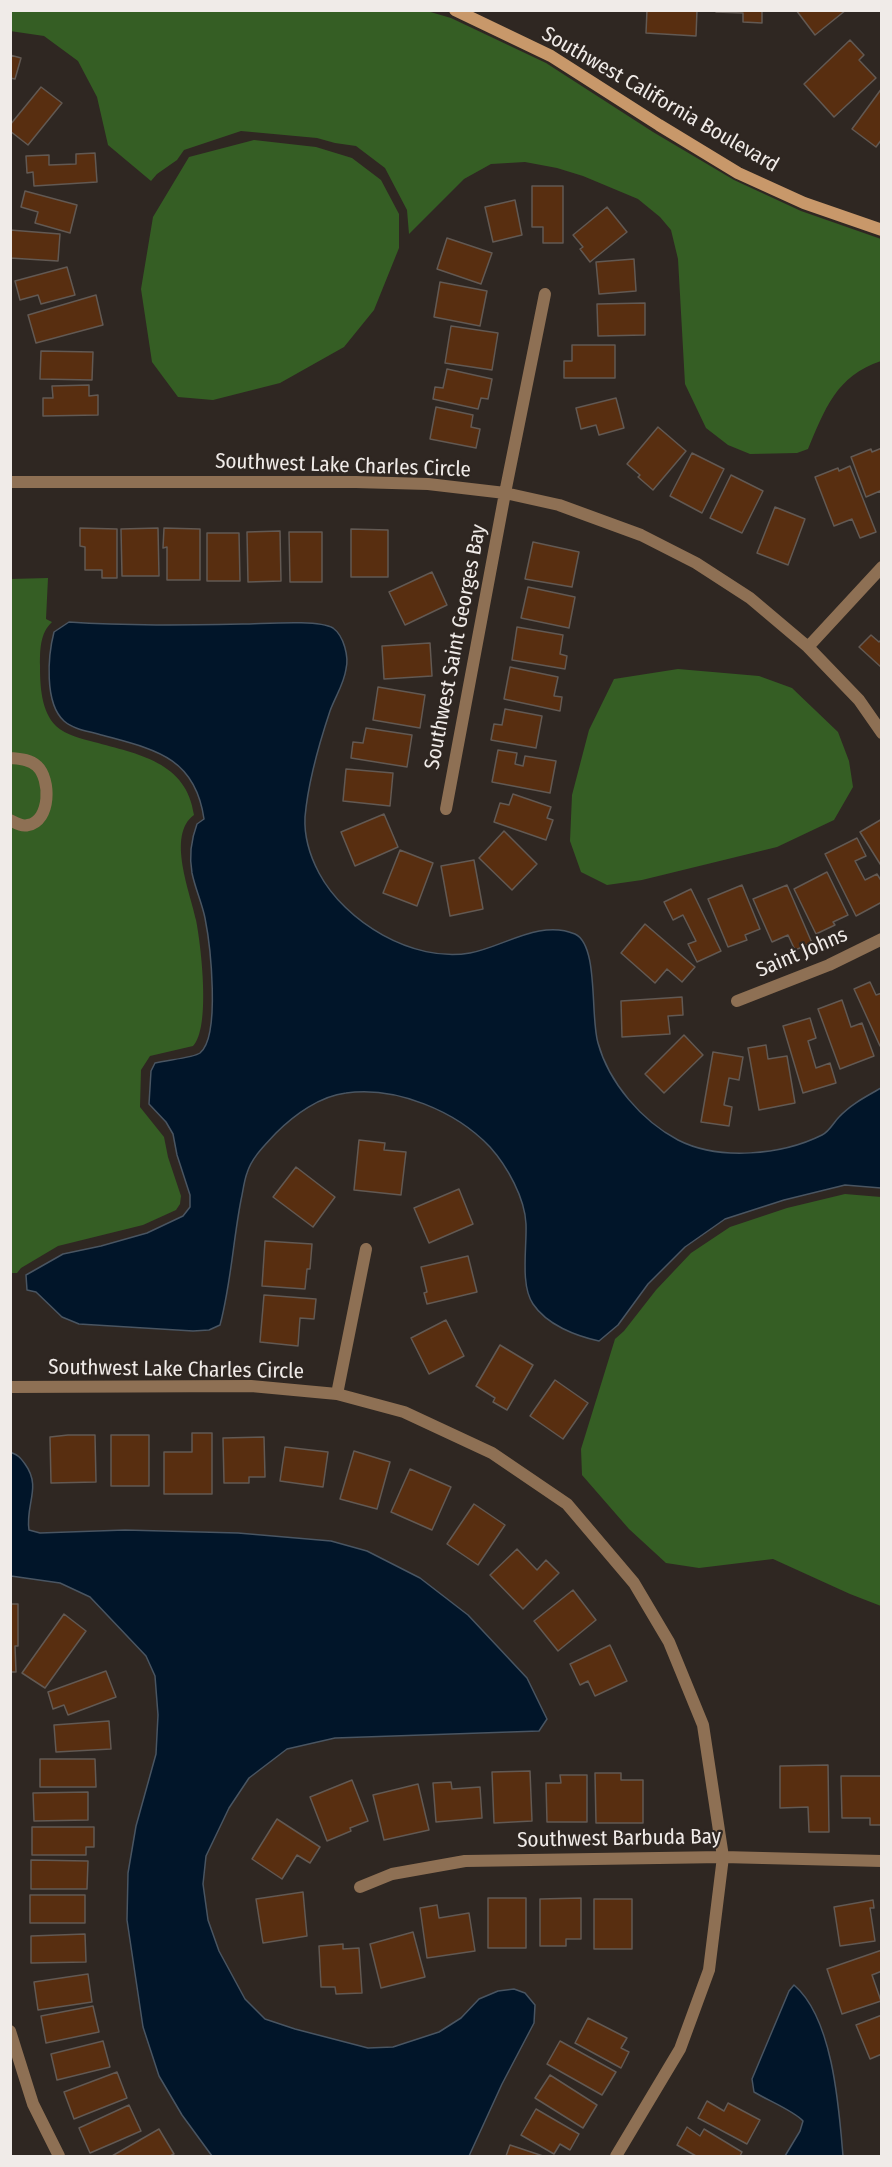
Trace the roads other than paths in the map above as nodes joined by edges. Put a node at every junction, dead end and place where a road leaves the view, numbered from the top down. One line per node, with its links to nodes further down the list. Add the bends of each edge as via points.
1 (455, 10): 2 (street, Southwest California Boulevard, via 551,56 738,173 804,203)
2 (882, 230)
3 (545, 294): 5 (street, Southwest Saint Georges Bay)
4 (10, 482): 5 (street, Southwest Lake Charles Circle, via 356,482 428,484)
5 (505, 493): 7 (street, Southwest Lake Charles Circle, via 559,505 650,540 696,563 750,598); 10 (street, Southwest Saint Georges Bay)
6 (882, 567): 7 (street)
7 (808, 647): 8 (street, Southwest Lake Charles Circle, via 859,700)
8 (882, 733)
9 (10, 758): 11 (street, via 37,766 46,781 46,793 38,821 23,826)
10 (446, 809)
11 (10, 820)
12 (882, 939): 13 (street, Saint Johns, via 830,965)
13 (737, 1001)
14 (366, 1249): 16 (street)
15 (10, 1386): 16 (street, Southwest Lake Charles Circle, via 251,1386)
16 (337, 1394): 17 (street, Southwest Lake Charles Circle, via 404,1412 492,1454 567,1504 634,1582 669,1642 703,1725)
17 (723, 1857): 18 (street, Southwest Barbuda Bay); 19 (street, Southwest Barbuda Bay, via 465,1861 392,1874); 22 (street, Southwest Lake Charles Circle, via 709,1970 680,2049)
18 (882, 1861)
19 (360, 1887)
20 (10, 2031): 21 (street, via 33,2104)
21 (59, 2157)
22 (616, 2157)

